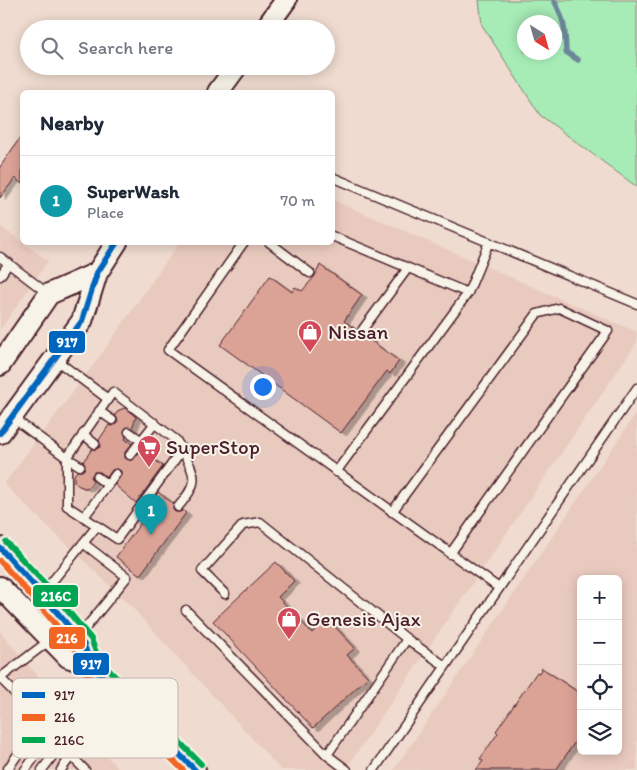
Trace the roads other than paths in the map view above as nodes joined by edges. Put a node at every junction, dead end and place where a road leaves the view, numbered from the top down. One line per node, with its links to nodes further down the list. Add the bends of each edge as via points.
1 (286, 0): 2 (main road)
2 (272, 20)
3 (230, 75): 4 (main road)
4 (219, 90)
5 (335, 178): 7 (lane)
6 (335, 237): 13 (lane)
7 (489, 242): 17 (lane); 19 (lane)
8 (115, 245): 14 (main road)
9 (242, 245): 38 (lane, via 168,350)
10 (273, 245): 15 (lane)
11 (0, 257): 12 (lane)
12 (9, 264): 16 (lane); 18 (lane)
13 (408, 268): 17 (lane); 20 (lane)
14 (98, 273): 18 (main road); 21 (main road, via 82,320)
15 (310, 273)
16 (0, 276)
17 (468, 293): 38 (lane)
18 (49, 294): 22 (main road)
19 (637, 304)
20 (363, 329)
21 (54, 358): 24 (lane); 26 (main road)
22 (0, 365)
23 (637, 388): 52 (lane)
24 (108, 399): 25 (lane); 28 (lane, via 113,392)
25 (99, 411): 27 (lane); 31 (lane)
26 (12, 417): 30 (main road); 36 (lane)
27 (112, 420)
28 (155, 423): 32 (lane); 34 (lane, via 176,440)
29 (129, 432): 32 (lane)
30 (0, 433)
31 (83, 434): 33 (lane); 36 (lane)
32 (142, 441): 35 (lane)
33 (95, 444)
34 (182, 450): 42 (lane, via 193,471 193,484 191,492); 45 (lane, via 117,539)
35 (130, 455)
36 (67, 458): 37 (lane); 44 (lane, via 67,506)
37 (80, 466)
38 (336, 472): 43 (lane)
39 (116, 474): 41 (lane)
40 (97, 477): 41 (lane)
41 (108, 485): 44 (lane)
42 (178, 507)
43 (392, 512): 48 (lane); 48 (lane, via 537,314 559,308 608,331)
44 (84, 517): 45 (lane)
45 (97, 526): 46 (lane)
46 (83, 543): 50 (lane); 53 (lane)
47 (0, 548): 53 (main road)
48 (450, 554): 52 (lane)
49 (132, 569): 50 (lane)
50 (127, 577): 56 (lane)
51 (0, 587): 57 (main road)
52 (499, 588): 60 (lane)
53 (42, 594): 56 (main road)
54 (225, 594): 58 (lane, via 202,571 244,525 260,522)
55 (186, 610): 64 (lane)
56 (78, 637): 59 (main road)
57 (51, 639): 59 (main road, via 68,657); 62 (lane, via 0,678)
58 (407, 639): 60 (lane); 64 (lane)
59 (91, 665): 61 (main road)
60 (445, 666): 77 (lane)
61 (104, 678)
62 (12, 689)
63 (178, 753): 75 (main road)
64 (327, 755): 76 (lane)
65 (15, 758): 70 (lane)
66 (34, 758): 71 (lane)
67 (51, 758): 72 (lane)
68 (70, 758): 73 (lane)
69 (73, 758): 74 (lane)
70 (7, 770)
71 (25, 770)
72 (42, 770)
73 (61, 770)
74 (84, 770)
75 (195, 770)
76 (346, 770)
77 (374, 770)

